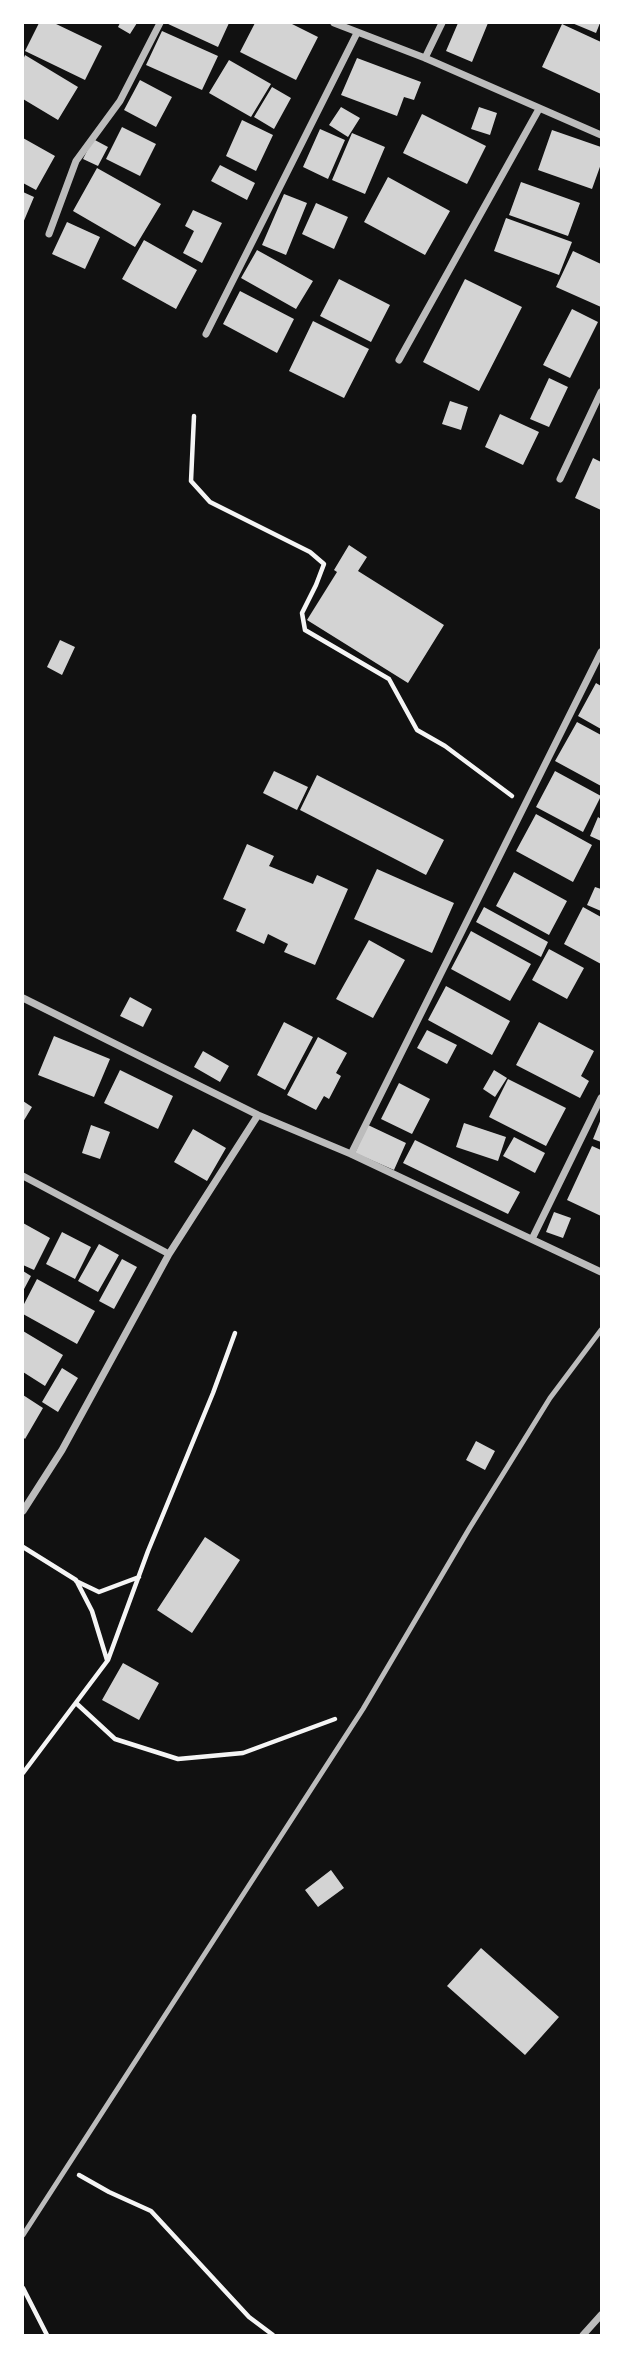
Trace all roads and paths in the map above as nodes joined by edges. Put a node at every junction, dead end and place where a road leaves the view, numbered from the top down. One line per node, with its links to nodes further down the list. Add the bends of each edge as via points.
1 (160, 23): 8 (street, via 120,101 76,161)
2 (334, 23): 4 (street)
3 (442, 23): 5 (street)
4 (357, 33): 5 (street); 9 (street)
5 (425, 58): 6 (street)
6 (540, 109): 7 (street); 10 (street)
7 (601, 135)
8 (49, 234)
9 (206, 334)
10 (399, 360)
11 (601, 392): 13 (street)
12 (194, 416): 15 (path, via 191,481 209,502 310,552 324,564 302,613 305,630 389,679 416,730 445,746)
13 (561, 479)
14 (601, 652): 15 (street)
15 (524, 806): 19 (street)
16 (23, 998): 18 (street)
17 (601, 1098): 21 (street)
18 (258, 1115): 19 (street); 22 (street)
19 (351, 1154): 21 (street)
20 (23, 1176): 22 (street)
21 (532, 1239): 23 (street)
22 (169, 1254): 26 (street, via 62,1450)
23 (601, 1272)
24 (601, 1330): 32 (lane, via 550,1398)
25 (235, 1333): 28 (path)
26 (23, 1511)
27 (23, 1547): 29 (path)
28 (139, 1577): 29 (path, via 99,1591); 30 (path)
29 (75, 1580): 30 (path, via 92,1611)
30 (108, 1660): 31 (path)
31 (76, 1703): 32 (path, via 115,1739 178,1759 243,1753); 33 (path)
32 (362, 1709): 34 (lane)
33 (23, 1773)
34 (66, 2168): 35 (lane); 39 (path, via 151,2211 249,2317)
35 (23, 2235)
36 (23, 2288): 38 (path)
37 (601, 2315): 40 (street)
38 (47, 2335)
39 (273, 2335)
40 (583, 2335)

